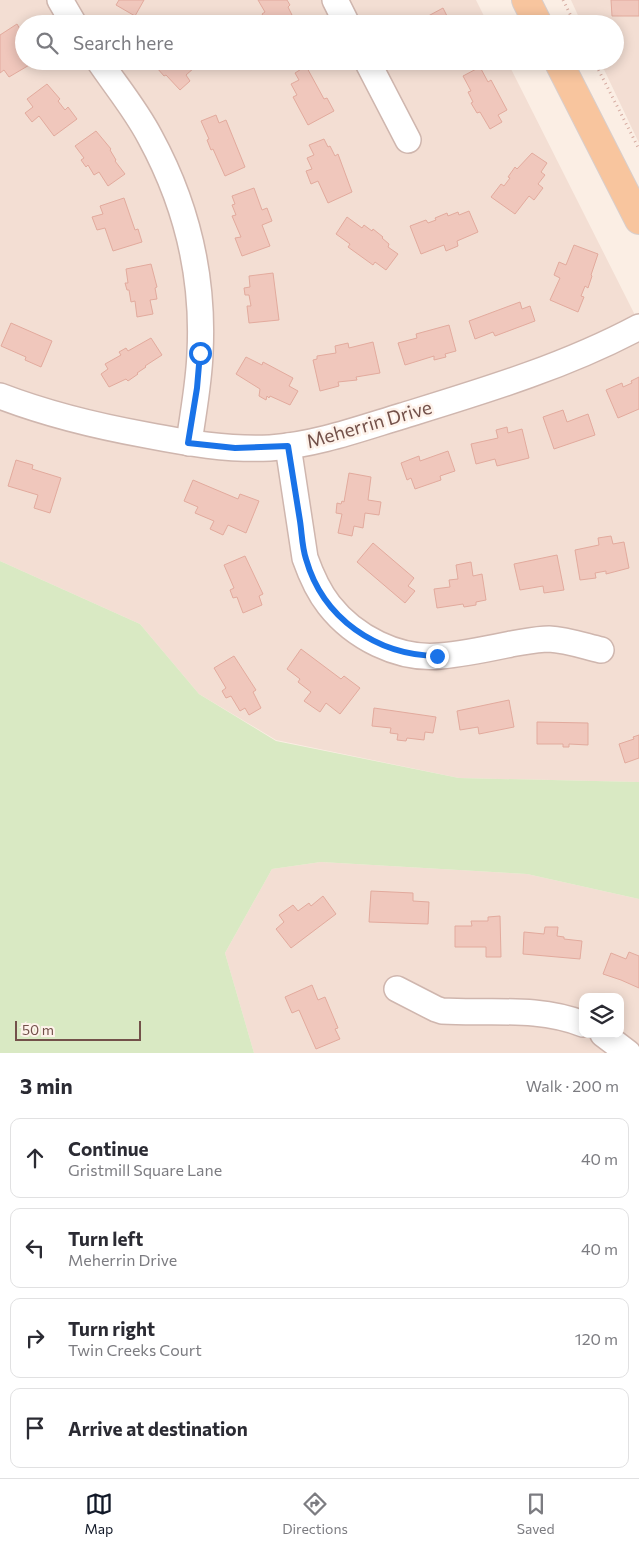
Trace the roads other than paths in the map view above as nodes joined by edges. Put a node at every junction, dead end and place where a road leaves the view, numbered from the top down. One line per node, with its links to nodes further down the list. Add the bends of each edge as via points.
1 (60, 0): 4 (street)
2 (335, 0): 5 (street)
3 (526, 0): 6 (main road)
4 (69, 15)
5 (342, 15)
6 (534, 15)
7 (105, 70): 14 (street, via 150,136 168,173 191,242 197,271 201,326 197,388)
8 (372, 70): 10 (street)
9 (563, 70): 11 (main road)
10 (408, 140)
11 (639, 220)
12 (639, 327): 15 (street, Meherrin Drive, via 538,373 316,441)
13 (0, 396): 14 (street, Meherrin Drive, via 102,427)
14 (188, 443): 15 (street, Meherrin Drive, via 235,448)
15 (288, 446): 16 (street, via 305,558 310,572 329,605 359,633 388,648 422,656 548,639)
16 (602, 650)
17 (397, 989): 18 (street, via 442,1011 532,1012)
18 (579, 1023)
19 (608, 1038): 20 (street)
20 (628, 1053)

